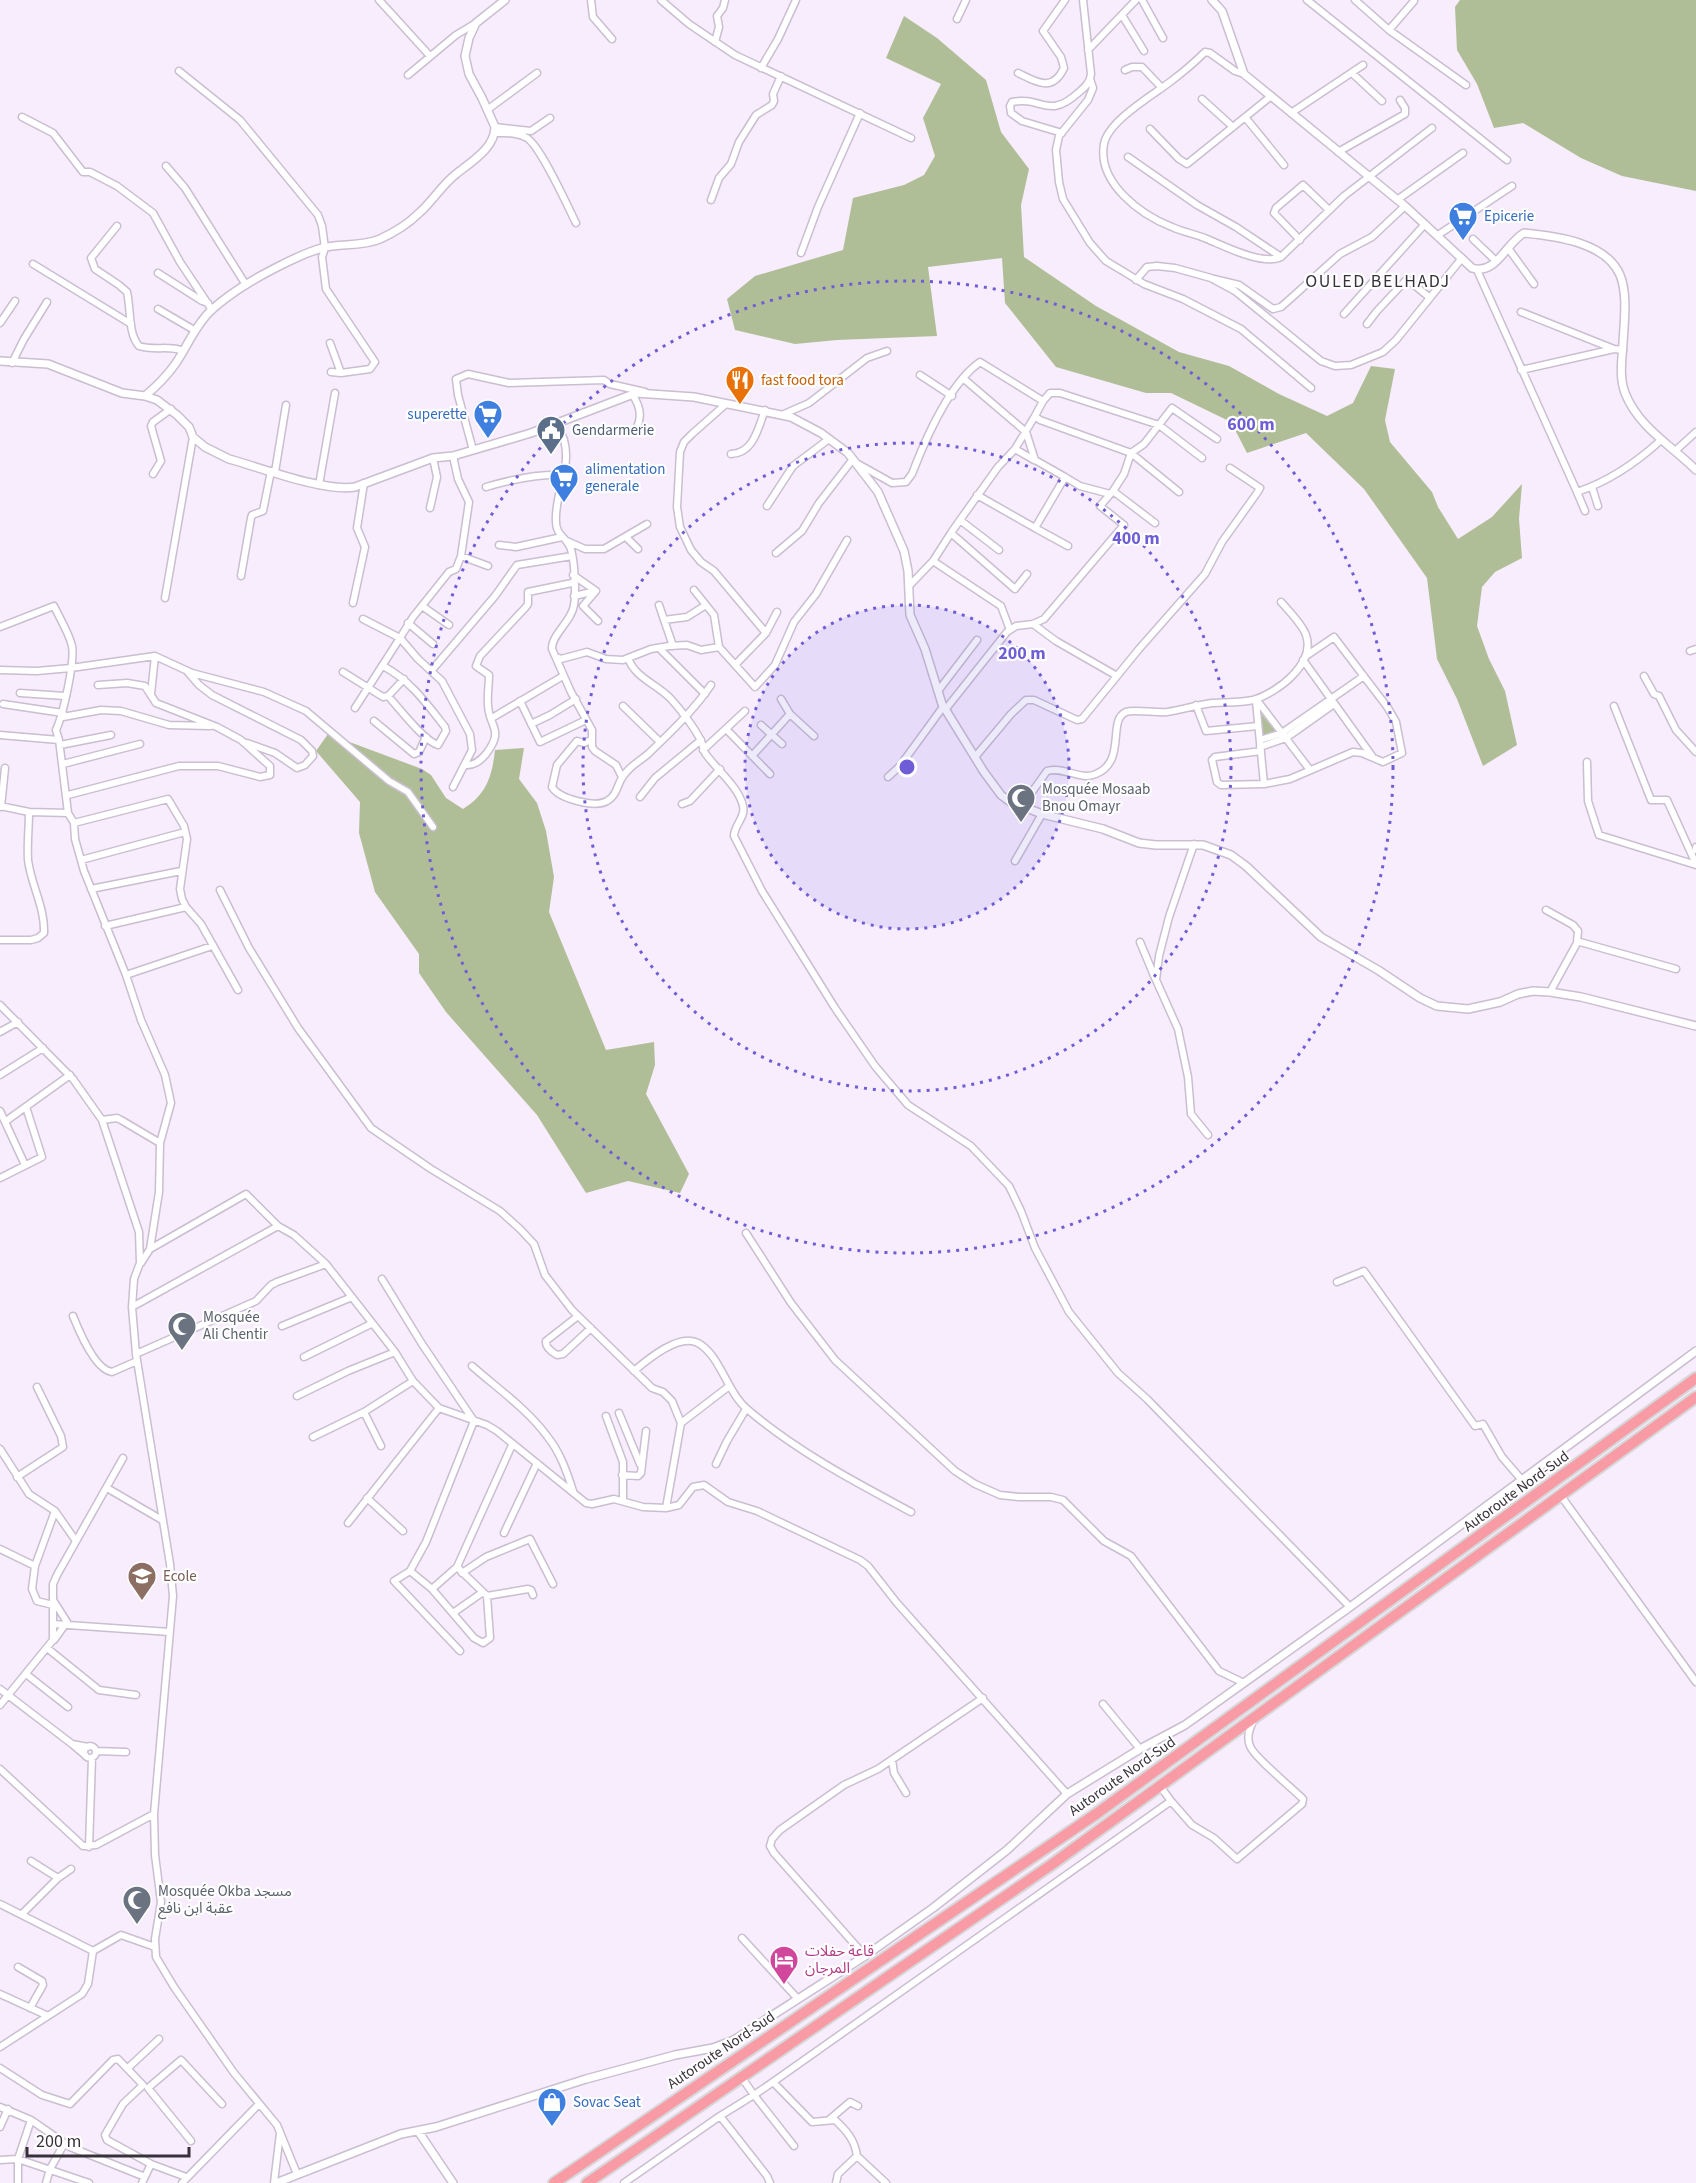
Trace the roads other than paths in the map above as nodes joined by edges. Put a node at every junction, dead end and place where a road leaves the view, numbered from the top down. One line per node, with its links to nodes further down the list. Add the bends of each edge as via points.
1 (379, 0): 25 (street)
2 (505, 0): 18 (street)
3 (591, 0): 21 (street, via 593,17)
4 (661, 0): 22 (street)
5 (724, 0): 22 (street, via 717,16)
6 (796, 0): 27 (street)
7 (966, 0): 17 (street)
8 (1065, 0): 31 (street, via 1043,31 1061,57 1064,68 1059,77 1041,84)
9 (1083, 0): 23 (street)
10 (1136, 0): 16 (street)
11 (1142, 0): 20 (street)
12 (1212, 0): 32 (street, via 1222,11)
13 (1307, 0): 58 (street)
14 (1355, 0): 19 (street)
15 (1413, 0): 19 (street)
16 (1122, 15): 23 (street); 24 (street)
17 (957, 19)
18 (476, 23): 25 (street); 43 (street, via 465,63)
19 (1389, 30): 37 (street)
20 (1163, 38)
21 (612, 39)
22 (715, 42): 27 (street)
23 (1088, 50): 36 (street)
24 (1144, 51)
25 (430, 56): 34 (street)
26 (1363, 65): 33 (street)
27 (761, 68): 35 (street)
28 (1125, 70): 38 (street, via 1142,67)
29 (179, 71): 73 (street, via 255,135 318,215)
30 (537, 73): 43 (street)
31 (1018, 73)
32 (1245, 74): 38 (street, via 1205,52); 39 (street)
33 (1353, 74): 41 (street); 44 (street)
34 (408, 75)
35 (781, 76): 45 (street); 63 (street, via 772,94 772,105 756,115 719,178)
36 (1090, 79): 53 (street, via 1093,88 1088,100); 53 (street, via 1061,106 1011,103 1011,113 1022,121)
37 (1466, 85)
38 (1162, 88): 76 (street, via 1119,121 1104,141 1110,178 1147,214 1172,227 1234,251 1267,259)
39 (1270, 96): 44 (street); 47 (street)
40 (1202, 99): 49 (street)
41 (1382, 100)
42 (1400, 100): 55 (street, via 1405,114)
43 (487, 110): 52 (street)
44 (1291, 112): 55 (street)
45 (860, 113): 54 (street); 75 (street)
46 (22, 117): 89 (street, via 54,133 82,172 117,186 153,213)
47 (1245, 117): 49 (street); 60 (street)
48 (550, 118): 52 (street, via 531,131)
49 (1233, 127): 51 (street, via 1187,164)
50 (1432, 128): 61 (street)
51 (1150, 129)
52 (495, 130): 67 (street, via 518,135 535,145); 73 (street, via 486,147 399,229 354,246)
53 (1062, 133): 83 (street, via 1056,155 1065,203 1097,253)
54 (911, 138)
55 (1338, 152): 61 (street)
56 (1463, 153): 64 (street)
57 (1128, 157): 76 (street)
58 (1507, 160)
59 (166, 165): 85 (street, via 185,188)
60 (1284, 165)
61 (1368, 175): 64 (street); 66 (street)
62 (1512, 186): 70 (street)
63 (711, 200)
64 (1397, 200): 65 (street)
65 (1405, 206): 68 (street); 82 (street, via 1372,237 1333,259 1281,307 1273,309 1239,285)
66 (1329, 210): 72 (street); 72 (street, via 1303,185 1276,208 1274,213)
67 (576, 223)
68 (1425, 224): 70 (street); 92 (street)
69 (117, 226): 94 (street, via 91,258 95,269 127,292)
70 (1438, 235): 77 (street)
71 (1473, 239): 78 (street)
72 (1299, 240): 76 (street)
73 (325, 248): 85 (street); 106 (street, via 322,257 326,289 375,362 370,369)
74 (1508, 248): 78 (street); 84 (street); 99 (street, via 1517,236 1532,234 1580,242 1610,261 1622,283)
75 (801, 253)
76 (1281, 257)
77 (1462, 258): 80 (street); 86 (street)
78 (1496, 261): 80 (street)
79 (33, 264): 94 (street)
80 (1477, 270): 104 (street)
81 (158, 273): 89 (street)
82 (1211, 278): 83 (street, via 1157,266 1147,267); 86 (street, via 1235,291 1313,356 1335,366 1351,365 1383,352)
83 (1137, 280): 109 (street, via 1212,312 1241,329)
84 (1534, 284)
85 (246, 285): 89 (street)
86 (1430, 297): 95 (street, via 1407,279)
87 (15, 301): 93 (street)
88 (47, 302): 103 (street)
89 (210, 307): 96 (street)
90 (158, 309): 96 (street)
91 (1521, 312): 98 (street)
92 (1344, 314)
93 (0, 322)
94 (131, 324): 100 (street, via 139,346)
95 (1367, 324)
96 (194, 330): 100 (street)
97 (330, 343): 106 (street)
98 (1614, 349): 99 (street); 104 (street)
99 (1623, 350): 130 (street, via 1624,391 1641,420)
100 (183, 351): 113 (street)
101 (887, 351): 120 (street, via 867,358 809,403)
102 (0, 361): 103 (street)
103 (12, 363): 113 (street, via 48,364 122,393)
104 (1521, 370): 152 (street)
105 (331, 372): 106 (street)
106 (341, 373)
107 (920, 375): 114 (street)
108 (964, 379): 114 (street); 115 (street, via 982,362); 125 (street)
109 (1311, 388)
110 (645, 392): 112 (street); 116 (street); 131 (street, via 604,380 510,383 462,375 456,379 458,396)
111 (335, 393): 148 (street)
112 (632, 394): 123 (street); 124 (street, via 639,407)
113 (145, 396): 118 (street)
114 (951, 396): 140 (street, via 906,482 892,483)
115 (1044, 401): 121 (street); 122 (street, via 1050,393 1060,393)
116 (726, 404): 119 (street); 199 (street, via 682,447 677,507 680,527 691,550)
117 (286, 405): 143 (street)
118 (171, 410): 127 (street, via 189,427); 144 (street, via 151,426 160,461)
119 (765, 410): 120 (street); 135 (street, via 749,447)
120 (784, 414): 128 (street)
121 (1035, 416): 125 (street); 134 (street)
122 (1159, 425): 129 (street, via 1172,408); 134 (street); 138 (street)
123 (546, 427): 131 (street); 145 (street, via 564,437)
124 (637, 427)
125 (1026, 432): 132 (street); 139 (street)
126 (1696, 432): 133 (street)
127 (193, 437): 143 (street, via 217,454); 182 (street)
128 (829, 439): 140 (street); 155 (street, via 793,465)
129 (1217, 439)
130 (1661, 440): 133 (street); 150 (street, via 1632,464)
131 (473, 450): 136 (street)
132 (1016, 450): 139 (street); 154 (street)
133 (1675, 451): 142 (street)
134 (1131, 453): 151 (street); 153 (street, via 1124,474)
135 (731, 454)
136 (453, 456): 137 (street); 172 (street, via 469,502)
137 (433, 458): 147 (street); 157 (street, via 437,477)
138 (1202, 458)
139 (1035, 460): 146 (street)
140 (855, 461): 171 (street, via 819,503 802,531); 179 (street, via 878,492 904,551)
141 (1230, 468): 218 (street, via 1260,488 1205,574)
142 (1696, 470)
143 (273, 472): 148 (street); 177 (street, via 263,511 251,518)
144 (153, 474)
145 (564, 475): 149 (street, via 531,477); 165 (street, via 556,503 556,528)
146 (1065, 477): 153 (street, via 1080,486); 162 (street)
147 (364, 483): 148 (street, via 342,489); 185 (street, via 357,528 365,547)
148 (319, 485)
149 (486, 487)
150 (1592, 487): 152 (street); 156 (street)
151 (1179, 492)
152 (1577, 492): 158 (street)
153 (1111, 493): 160 (street); 195 (street, via 1100,506 1124,525 1044,619)
154 (977, 495): 159 (street); 162 (street)
155 (767, 506)
156 (1598, 506)
157 (430, 508)
158 (1585, 511)
159 (960, 520): 163 (street); 170 (street)
160 (1155, 523)
161 (647, 524): 164 (street)
162 (1035, 528): 168 (street)
163 (951, 532): 174 (street); 176 (street, via 1015,589)
164 (626, 537): 165 (street, via 604,549 585,549); 169 (street)
165 (563, 538): 167 (street, via 516,547); 173 (street)
166 (847, 540): 210 (street, via 816,594 794,622 772,669 753,687)
167 (499, 545)
168 (1068, 546)
169 (638, 549)
170 (999, 550)
171 (776, 553)
172 (461, 556): 175 (street); 188 (street, via 456,569 449,572)
173 (572, 556): 178 (street); 214 (street, via 516,566)
174 (933, 561): 179 (street); 198 (street, via 1001,606)
175 (488, 566)
176 (1027, 574)
177 (241, 576)
178 (574, 578): 181 (street); 183 (street); 246 (street, via 573,583 528,592 524,610 480,656 476,666 489,675 488,705)
179 (909, 586): 225 (street, via 910,615)
180 (694, 590): 187 (street)
181 (596, 591): 183 (street); 189 (street)
182 (165, 598)
183 (574, 600): 189 (street); 207 (street, via 570,617 552,644)
184 (1281, 602): 209 (street, via 1306,634)
185 (353, 603)
186 (659, 605): 192 (street)
187 (706, 605): 192 (street, via 687,617); 204 (street, via 714,615)
188 (422, 606): 194 (street); 196 (street)
189 (583, 606): 193 (street)
190 (777, 612): 199 (street)
191 (363, 619): 200 (street)
192 (664, 620): 203 (street)
193 (598, 621)
194 (408, 623): 200 (street); 202 (street)
195 (1033, 624): 198 (street); 218 (street)
196 (449, 626)
197 (0, 627): 212 (street, via 54,606 72,646)
198 (1010, 630): 241 (street)
199 (766, 633): 210 (street)
200 (400, 638): 211 (street); 214 (street)
201 (976, 640): 225 (street)
202 (433, 644)
203 (673, 646): 204 (street, via 701,650); 205 (street)
204 (719, 647): 210 (street)
205 (659, 648): 208 (street); 227 (street)
206 (155, 656): 212 (street); 215 (street); 229 (street)
207 (556, 657): 208 (street, via 587,652 614,660); 217 (street)
208 (628, 658): 245 (street, via 638,674 669,697)
209 (1304, 658): 219 (street, via 1334,637); 233 (street, via 1302,666 1283,684); 235 (street)
210 (735, 665)
211 (383, 666): 221 (street); 224 (street)
212 (71, 668): 213 (street); 228 (street)
213 (0, 670)
214 (432, 670): 275 (street, via 453,698 470,734 472,750)
215 (187, 671): 260 (street, via 212,695 300,740 313,756 297,768 274,753); 293 (street, via 264,692 306,711 389,781 408,792)
216 (343, 672): 224 (street)
217 (564, 676): 231 (street); 234 (street)
218 (1117, 676): 271 (street, via 1081,720 1034,700 1025,701)
219 (1364, 676): 235 (street); 272 (street, via 1396,722 1402,753 1383,762)
220 (1644, 676): 269 (street, via 1677,730)
221 (404, 679): 230 (street); 259 (street, via 445,727 438,745)
222 (98, 685): 229 (street, via 127,682 146,686)
223 (711, 685): 227 (street)
224 (369, 687): 230 (street, via 383,697); 240 (street)
225 (938, 691): 241 (street)
226 (20, 693): 228 (street)
227 (705, 693): 245 (street)
228 (65, 696): 244 (street)
229 (151, 696): 252 (street, via 156,704)
230 (388, 696): 259 (street)
231 (576, 699): 247 (street); 249 (street)
232 (781, 699): 243 (street)
233 (1256, 699): 237 (street); 251 (street); 258 (street)
234 (520, 701): 246 (street); 249 (street)
235 (1332, 701): 258 (street); 272 (street)
236 (3, 704): 244 (street)
237 (1196, 705): 251 (street, via 1206,731); 288 (street, via 1168,712 1123,714 1108,765 1087,776 1059,769 1047,771)
238 (623, 706): 263 (street)
239 (1614, 706): 298 (street, via 1651,800 1667,800)
240 (354, 708)
241 (944, 708): 271 (street); 281 (street)
242 (745, 711): 253 (street)
243 (790, 714): 254 (street); 257 (street)
244 (63, 715): 252 (street, via 121,711 169,724); 264 (street, via 56,730)
245 (685, 716): 262 (street); 263 (street)
246 (492, 718): 275 (street, via 496,730 494,743 483,758)
247 (586, 720): 249 (street, via 540,742); 261 (street, via 592,730)
248 (374, 721): 259 (street, via 414,754)
249 (531, 724)
250 (761, 725): 254 (street)
251 (1258, 726): 267 (street)
252 (217, 727): 260 (street)
253 (726, 729): 268 (street); 270 (street)
254 (771, 734): 266 (street); 270 (street)
255 (0, 735): 264 (street)
256 (111, 735): 264 (street)
257 (814, 736)
258 (1284, 736): 267 (street); 278 (street)
259 (426, 737)
260 (241, 740): 284 (street, via 270,766 270,775 260,777 218,766 179,766)
261 (591, 740): 280 (street, via 595,751 616,765); 280 (street, via 572,745 557,765 552,786 557,794 603,803 618,789)
262 (700, 740): 268 (street); 285 (street, via 655,778)
263 (660, 742): 280 (street)
264 (59, 743): 274 (street)
265 (140, 744): 274 (street)
266 (782, 744)
267 (1260, 746): 282 (street); 282 (street, via 1212,760 1216,782 1221,785)
268 (703, 750): 277 (street)
269 (1696, 752)
270 (752, 756): 279 (street)
271 (975, 757): 288 (street, via 1001,795)
272 (1372, 757): 278 (street, via 1353,752)
273 (1587, 762): 298 (street, via 1588,801 1599,835)
274 (63, 764): 284 (street)
275 (465, 765): 283 (street)
276 (6, 768): 287 (street)
277 (720, 769): 286 (street, via 690,801); 397 (street, via 743,806 734,834 752,872 835,1008 889,1084 908,1105 971,1146 1009,1186 1035,1248 1087,1336)
278 (1310, 770): 282 (street)
279 (770, 774)
280 (622, 777)
281 (888, 777)
282 (1264, 784)
283 (453, 787)
284 (68, 795): 290 (street)
285 (640, 797)
286 (682, 804)
287 (0, 806): 289 (street)
288 (1022, 806): 291 (street)
289 (29, 812): 290 (street); 305 (street, via 28,862 41,904 44,933 31,940)
290 (68, 813): 292 (street)
291 (1042, 814): 295 (street, via 1148,845); 297 (street)
292 (74, 823): 294 (street, via 168,799); 296 (street)
293 (433, 827)
294 (186, 832): 296 (street); 299 (street)
295 (1194, 844): 311 (street, via 1169,917); 313 (street, via 1231,855 1321,937 1437,1006 1468,1008 1533,991)
296 (81, 860): 300 (street)
297 (1016, 861)
298 (1696, 865)
299 (181, 871): 300 (street); 302 (street, via 180,889)
300 (91, 889): 304 (street)
301 (220, 890): 339 (street, via 249,948 298,1028 371,1128 500,1211 520,1229 534,1244 545,1275)
302 (186, 907): 304 (street); 308 (street, via 201,924)
303 (1546, 910): 307 (street, via 1573,925 1578,931)
304 (105, 926): 310 (street)
305 (0, 940)
306 (1140, 942): 311 (street)
307 (1578, 943): 309 (street); 313 (street)
308 (212, 946): 310 (street); 312 (street)
309 (1676, 969)
310 (126, 975): 326 (street, via 165,1075 171,1103)
311 (1156, 980): 325 (street, via 1178,1029 1191,1114)
312 (238, 990)
313 (1550, 992): 316 (street)
314 (0, 1005): 315 (street)
315 (18, 1022): 317 (street); 318 (street)
316 (1696, 1026)
317 (0, 1032)
318 (43, 1048): 319 (street); 320 (street)
319 (0, 1075)
320 (69, 1076): 321 (street); 323 (street)
321 (26, 1107): 324 (street); 327 (street, via 42,1157)
322 (0, 1111): 324 (street)
323 (102, 1120): 326 (street, via 117,1118); 332 (street, via 139,1232)
324 (6, 1121): 327 (street)
325 (1208, 1136)
326 (160, 1143): 331 (street, via 159,1192)
327 (25, 1165): 328 (street)
328 (0, 1178)
329 (278, 1226): 331 (street, via 246,1194); 333 (street); 337 (street)
330 (746, 1233): 407 (street, via 791,1303 835,1360 946,1463 975,1484 1000,1495 1063,1500 1104,1541 1131,1556 1219,1671)
331 (150, 1249): 332 (street)
332 (140, 1263): 337 (street, via 134,1279)
333 (326, 1264): 336 (street); 345 (street, via 276,1282 256,1301)
334 (382, 1279): 360 (street)
335 (1337, 1282): 374 (street, via 1364,1271 1475,1426 1483,1424)
336 (352, 1297): 340 (street); 341 (street)
337 (132, 1307): 345 (street)
338 (73, 1316): 345 (street, via 102,1368 112,1372)
339 (578, 1316): 342 (street); 342 (street, via 546,1341 553,1352 563,1354)
340 (371, 1324): 344 (street); 346 (street)
341 (282, 1326)
342 (591, 1328): 348 (street)
343 (1696, 1351): 374 (street)
344 (395, 1352): 350 (street); 353 (street)
345 (137, 1357): 383 (street)
346 (304, 1357)
347 (472, 1366): 376 (street, via 547,1436 561,1458)
348 (634, 1371): 351 (street, via 676,1343 698,1342 715,1361); 361 (street, via 672,1401)
349 (1696, 1378): 480 (highway, Autoroute Nord-Sud, via 1096,1814)
350 (413, 1381): 355 (street); 357 (street)
351 (728, 1386): 356 (street); 361 (street)
352 (37, 1387): 373 (street, via 63,1447)
353 (297, 1396)
354 (1696, 1397): 377 (highway, Autoroute Nord-Sud)
355 (439, 1408): 360 (street); 378 (street)
356 (746, 1409): 370 (street); 382 (street, via 833,1469)
357 (364, 1412): 363 (street); 365 (street)
358 (619, 1413): 371 (street)
359 (606, 1416): 372 (street, via 623,1462)
360 (474, 1421): 364 (street, via 497,1431); 391 (street, via 426,1542)
361 (681, 1422): 380 (street)
362 (646, 1431): 371 (street)
363 (313, 1437)
364 (512, 1445): 369 (street); 390 (street)
365 (381, 1446)
366 (0, 1449): 368 (street)
367 (123, 1458): 375 (street)
368 (3, 1462): 373 (street)
369 (537, 1463): 376 (street); 386 (street)
370 (716, 1464)
371 (641, 1467): 372 (street, via 638,1476)
372 (622, 1475): 379 (street)
373 (17, 1477): 381 (street, via 29,1494)
374 (1521, 1479): 397 (street)
375 (107, 1488): 383 (street); 387 (street)
376 (573, 1492): 379 (street, via 586,1503)
377 (1561, 1496): 406 (street); 415 (highway, Autoroute Nord-Sud)
378 (367, 1498): 384 (street); 385 (street)
379 (623, 1501): 380 (street)
380 (666, 1508): 411 (street, via 679,1505 693,1487 704,1485 728,1502 757,1511 860,1560)
381 (55, 1511): 387 (street); 389 (street)
382 (911, 1512)
383 (162, 1520): 401 (street, via 173,1596)
384 (348, 1523)
385 (403, 1531)
386 (504, 1533)
387 (76, 1541): 396 (street, via 53,1584)
388 (0, 1549): 389 (street)
389 (35, 1566): 396 (street, via 32,1589 37,1601)
390 (459, 1570): 392 (street, via 530,1539); 393 (street); 394 (street)
391 (410, 1571): 393 (street); 404 (street, via 394,1581)
392 (554, 1584)
393 (432, 1589): 398 (street)
394 (485, 1594): 395 (street, via 528,1589); 398 (street); 398 (street, via 488,1641 479,1642)
395 (533, 1595)
396 (53, 1602): 399 (street); 400 (street)
397 (1350, 1607): 407 (street)
398 (453, 1613)
399 (53, 1624): 400 (street); 402 (street)
400 (67, 1625): 401 (street); 402 (street)
401 (170, 1632): 428 (street)
402 (54, 1640): 403 (street)
403 (47, 1648): 405 (street); 409 (street, via 99,1690)
404 (460, 1651)
405 (26, 1674): 410 (street); 414 (street)
406 (1696, 1682)
407 (1244, 1683): 418 (street, via 1185,1725)
408 (0, 1689): 410 (street)
409 (136, 1695)
410 (9, 1696): 413 (street); 416 (street)
411 (983, 1698): 422 (street); 426 (street)
412 (1103, 1704): 418 (street)
413 (0, 1705)
414 (68, 1707)
415 (1254, 1719): 424 (highway, Autoroute Nord-Sud); 427 (street, via 1248,1733 1249,1746 1257,1758 1303,1798 1302,1804 1237,1859 1192,1825)
416 (72, 1744): 417 (street); 421 (street)
417 (88, 1747): 419 (street); 421 (street, via 85,1751)
418 (1140, 1749): 426 (street)
419 (96, 1751): 420 (street); 421 (street, via 95,1756)
420 (126, 1752)
421 (89, 1757): 429 (street)
422 (892, 1760): 425 (street, via 894,1773); 438 (street, via 844,1785 780,1830 770,1846)
423 (0, 1769): 429 (street, via 76,1841)
424 (1160, 1786): 427 (street); 448 (highway, Autoroute Nord-Sud)
425 (906, 1793)
426 (1067, 1794): 438 (street, via 1007,1850)
427 (1171, 1801): 449 (street)
428 (154, 1814): 429 (street); 436 (street, via 161,1902)
429 (88, 1847)
430 (31, 1861): 432 (street)
431 (71, 1869): 432 (street)
432 (58, 1878): 434 (street)
433 (0, 1904): 434 (street)
434 (22, 1914): 437 (street)
435 (742, 1938): 441 (street)
436 (155, 1947): 437 (street, via 121,1935); 453 (street, via 159,1964 174,1987)
437 (93, 1951): 443 (street, via 88,1984 82,1994)
438 (865, 1956): 441 (street)
439 (18, 1968): 442 (street, via 43,1984)
440 (0, 1994): 442 (street)
441 (798, 2000): 461 (street, via 720,2045 617,2070)
442 (30, 2008): 443 (street)
443 (46, 2015): 445 (street)
444 (159, 2039): 447 (street)
445 (0, 2047)
446 (0, 2068): 447 (street, via 42,2095 70,2104 116,2058)
447 (128, 2068): 450 (street)
448 (742, 2078): 451 (street); 481 (highway, Autoroute Nord-Sud)
449 (773, 2082): 451 (street); 459 (street, via 812,2122)
450 (146, 2087): 452 (street, via 181,2060); 463 (street); 469 (street, via 123,2104 105,2135 107,2140)
451 (754, 2095): 457 (street); 465 (street)
452 (222, 2104)
453 (259, 2104): 462 (street); 472 (street)
454 (858, 2106): 459 (street, via 850,2102)
455 (0, 2107): 456 (street)
456 (8, 2109): 458 (street); 460 (street)
457 (720, 2116): 482 (street); 483 (street)
458 (30, 2120): 464 (street); 467 (street)
459 (830, 2120): 466 (street, via 848,2132)
460 (0, 2127)
461 (418, 2131): 471 (street); 479 (street)
462 (280, 2132): 471 (street); 478 (street)
463 (192, 2141)
464 (64, 2144): 470 (street); 473 (street)
465 (794, 2146)
466 (858, 2156): 484 (street, via 838,2174); 485 (street)
467 (18, 2159): 468 (street); 470 (street); 474 (street)
468 (0, 2160)
469 (152, 2164): 472 (street); 473 (street)
470 (50, 2169): 475 (street); 476 (street)
471 (297, 2174): 478 (street)
472 (186, 2177): 477 (street)
473 (143, 2180)
474 (18, 2183)
475 (46, 2183)
476 (89, 2183)
477 (182, 2183)
478 (275, 2183)
479 (453, 2183)
480 (554, 2183)
481 (587, 2183)
482 (624, 2183)
483 (770, 2183)
484 (836, 2183)
485 (886, 2183)

